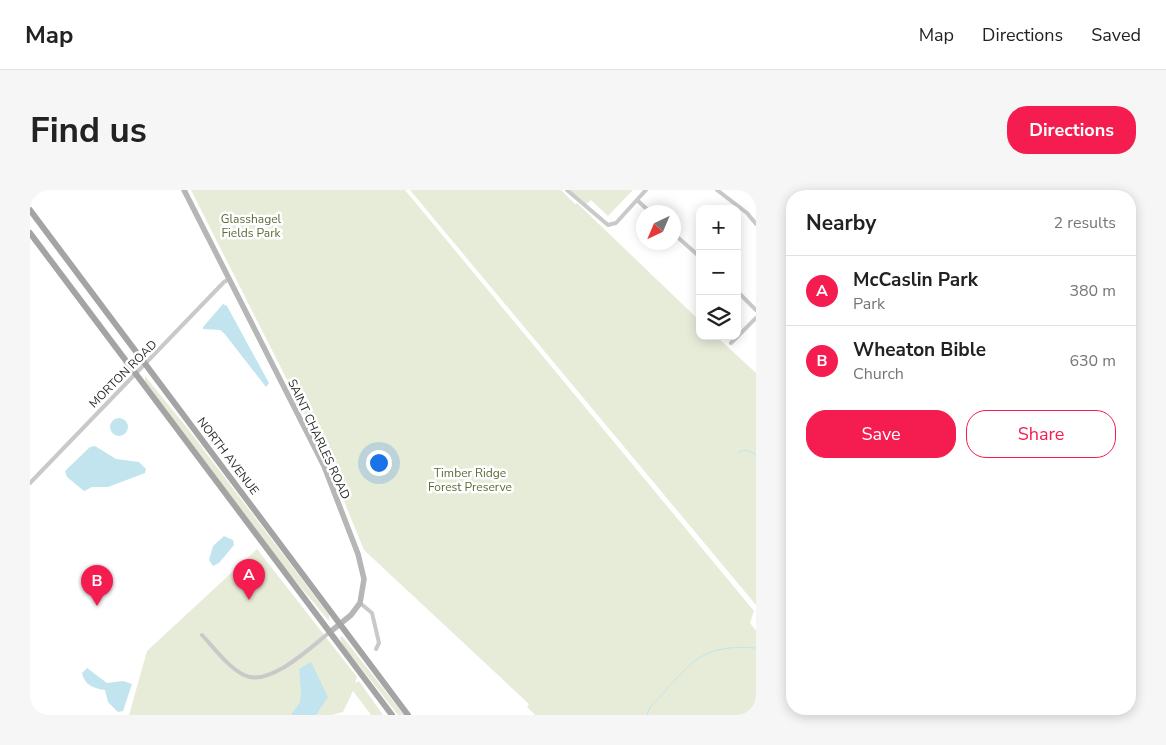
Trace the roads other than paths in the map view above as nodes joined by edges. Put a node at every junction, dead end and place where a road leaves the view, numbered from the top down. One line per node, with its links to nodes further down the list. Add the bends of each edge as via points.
1 (33, 190): 6 (street)
2 (184, 190): 14 (street, SAINT CHARLES ROAD)
3 (567, 190): 7 (street, via 608,225 616,223)
4 (646, 190): 7 (street)
5 (716, 190): 10 (street)
6 (30, 193)
7 (636, 200): 8 (street)
8 (642, 205)
9 (30, 210): 19 (main road, NORTH AVENUE)
10 (756, 224)
11 (30, 234): 20 (main road, NORTH AVENUE)
12 (681, 240): 13 (street)
13 (696, 253)
14 (229, 279): 19 (street, MORTON ROAD); 22 (street, SAINT CHARLES ROAD, via 328,476 362,566 364,586)
15 (741, 295): 16 (street)
16 (756, 310)
17 (756, 318): 18 (street)
18 (731, 343)
19 (145, 365): 20 (street, MORTON ROAD); 23 (main road, NORTH AVENUE)
20 (136, 375): 21 (street, MORTON ROAD); 24 (main road, NORTH AVENUE)
21 (30, 482)
22 (360, 603): 23 (street); 26 (street, via 372,613 379,643)
23 (340, 625): 24 (street); 28 (main road, NORTH AVENUE)
24 (330, 632): 25 (street, via 265,678 254,678 237,670); 27 (main road, NORTH AVENUE)
25 (202, 635)
26 (376, 650)
27 (392, 715)
28 (408, 715)

